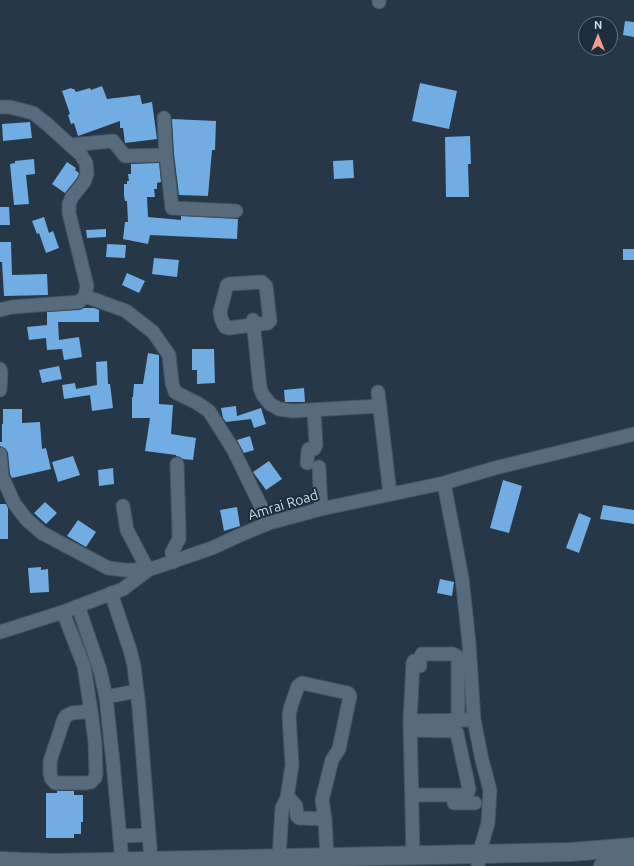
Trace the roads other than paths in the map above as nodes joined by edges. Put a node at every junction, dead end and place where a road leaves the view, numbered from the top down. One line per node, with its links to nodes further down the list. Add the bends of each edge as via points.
1 (0, 107): 3 (street, via 33,113)
2 (164, 118): 4 (street)
3 (70, 145): 4 (street, via 113,141 125,156); 6 (street, via 82,155 86,163 87,174 84,182 69,204 87,286)
4 (166, 155): 5 (street, via 172,208)
5 (236, 211)
6 (85, 296): 7 (street, via 79,302); 21 (street, via 126,311 153,332 169,355 175,392 209,411 233,449)
7 (0, 310)
8 (253, 323): 8 (street, via 267,324 270,321 265,284 229,284 225,287 220,312 224,327); 13 (street, via 260,388 263,395 270,404 279,409)
9 (0, 369): 10 (street)
10 (0, 390)
11 (378, 392): 12 (street)
12 (380, 406): 13 (street); 18 (street)
13 (314, 410): 20 (street, via 316,445 308,451)
14 (634, 434): 17 (street, Amrai Road)
15 (0, 454): 23 (street, Amrai Road, via 2,476 14,503 26,519 42,533 108,568)
16 (177, 464): 22 (street, via 179,539 172,552)
17 (444, 482): 18 (street, Amrai Road); 32 (street, via 462,578)
18 (390, 494): 20 (street, Amrai Road)
19 (123, 506): 23 (street, via 127,530)
20 (321, 509): 21 (street, Amrai Road)
21 (269, 523): 22 (street, Amrai Road)
22 (173, 562): 23 (street, Amrai Road)
23 (148, 570): 24 (street, via 122,589)
24 (111, 593): 25 (street); 28 (street, via 130,650)
25 (78, 606): 26 (street); 29 (street, via 100,670)
26 (63, 612): 27 (street); 30 (street, via 84,666)
27 (0, 632)
28 (137, 691): 29 (street); 38 (street)
29 (106, 697): 39 (street)
30 (91, 711): 30 (street, via 96,774 91,782 55,783 51,778 50,761 64,719 72,713)
31 (458, 720): 32 (street); 33 (street); 33 (street, via 458,657 454,654 422,654 420,661 413,663)
32 (474, 720): 46 (street, via 490,790 488,823)
33 (413, 724): 35 (street); 35 (street, via 455,731 469,789 464,795)
34 (286, 798): 37 (street, via 296,806 299,818); 37 (street, via 292,765 289,715 298,686 302,683 348,693 350,699 339,749 332,760 322,800); 42 (street, via 282,808)
35 (412, 799): 36 (street); 43 (street)
36 (475, 803)
37 (325, 819): 41 (street)
38 (149, 835): 39 (street); 45 (street)
39 (120, 836): 48 (street)
40 (634, 847): 44 (street)
41 (327, 857): 42 (street); 43 (street)
42 (279, 858): 45 (street)
43 (403, 859): 46 (street)
44 (548, 859): 46 (street)
45 (151, 860): 48 (street)
46 (478, 860)
47 (0, 861): 48 (street)
48 (122, 861)
49 (634, 864): 50 (street)
50 (603, 866)

